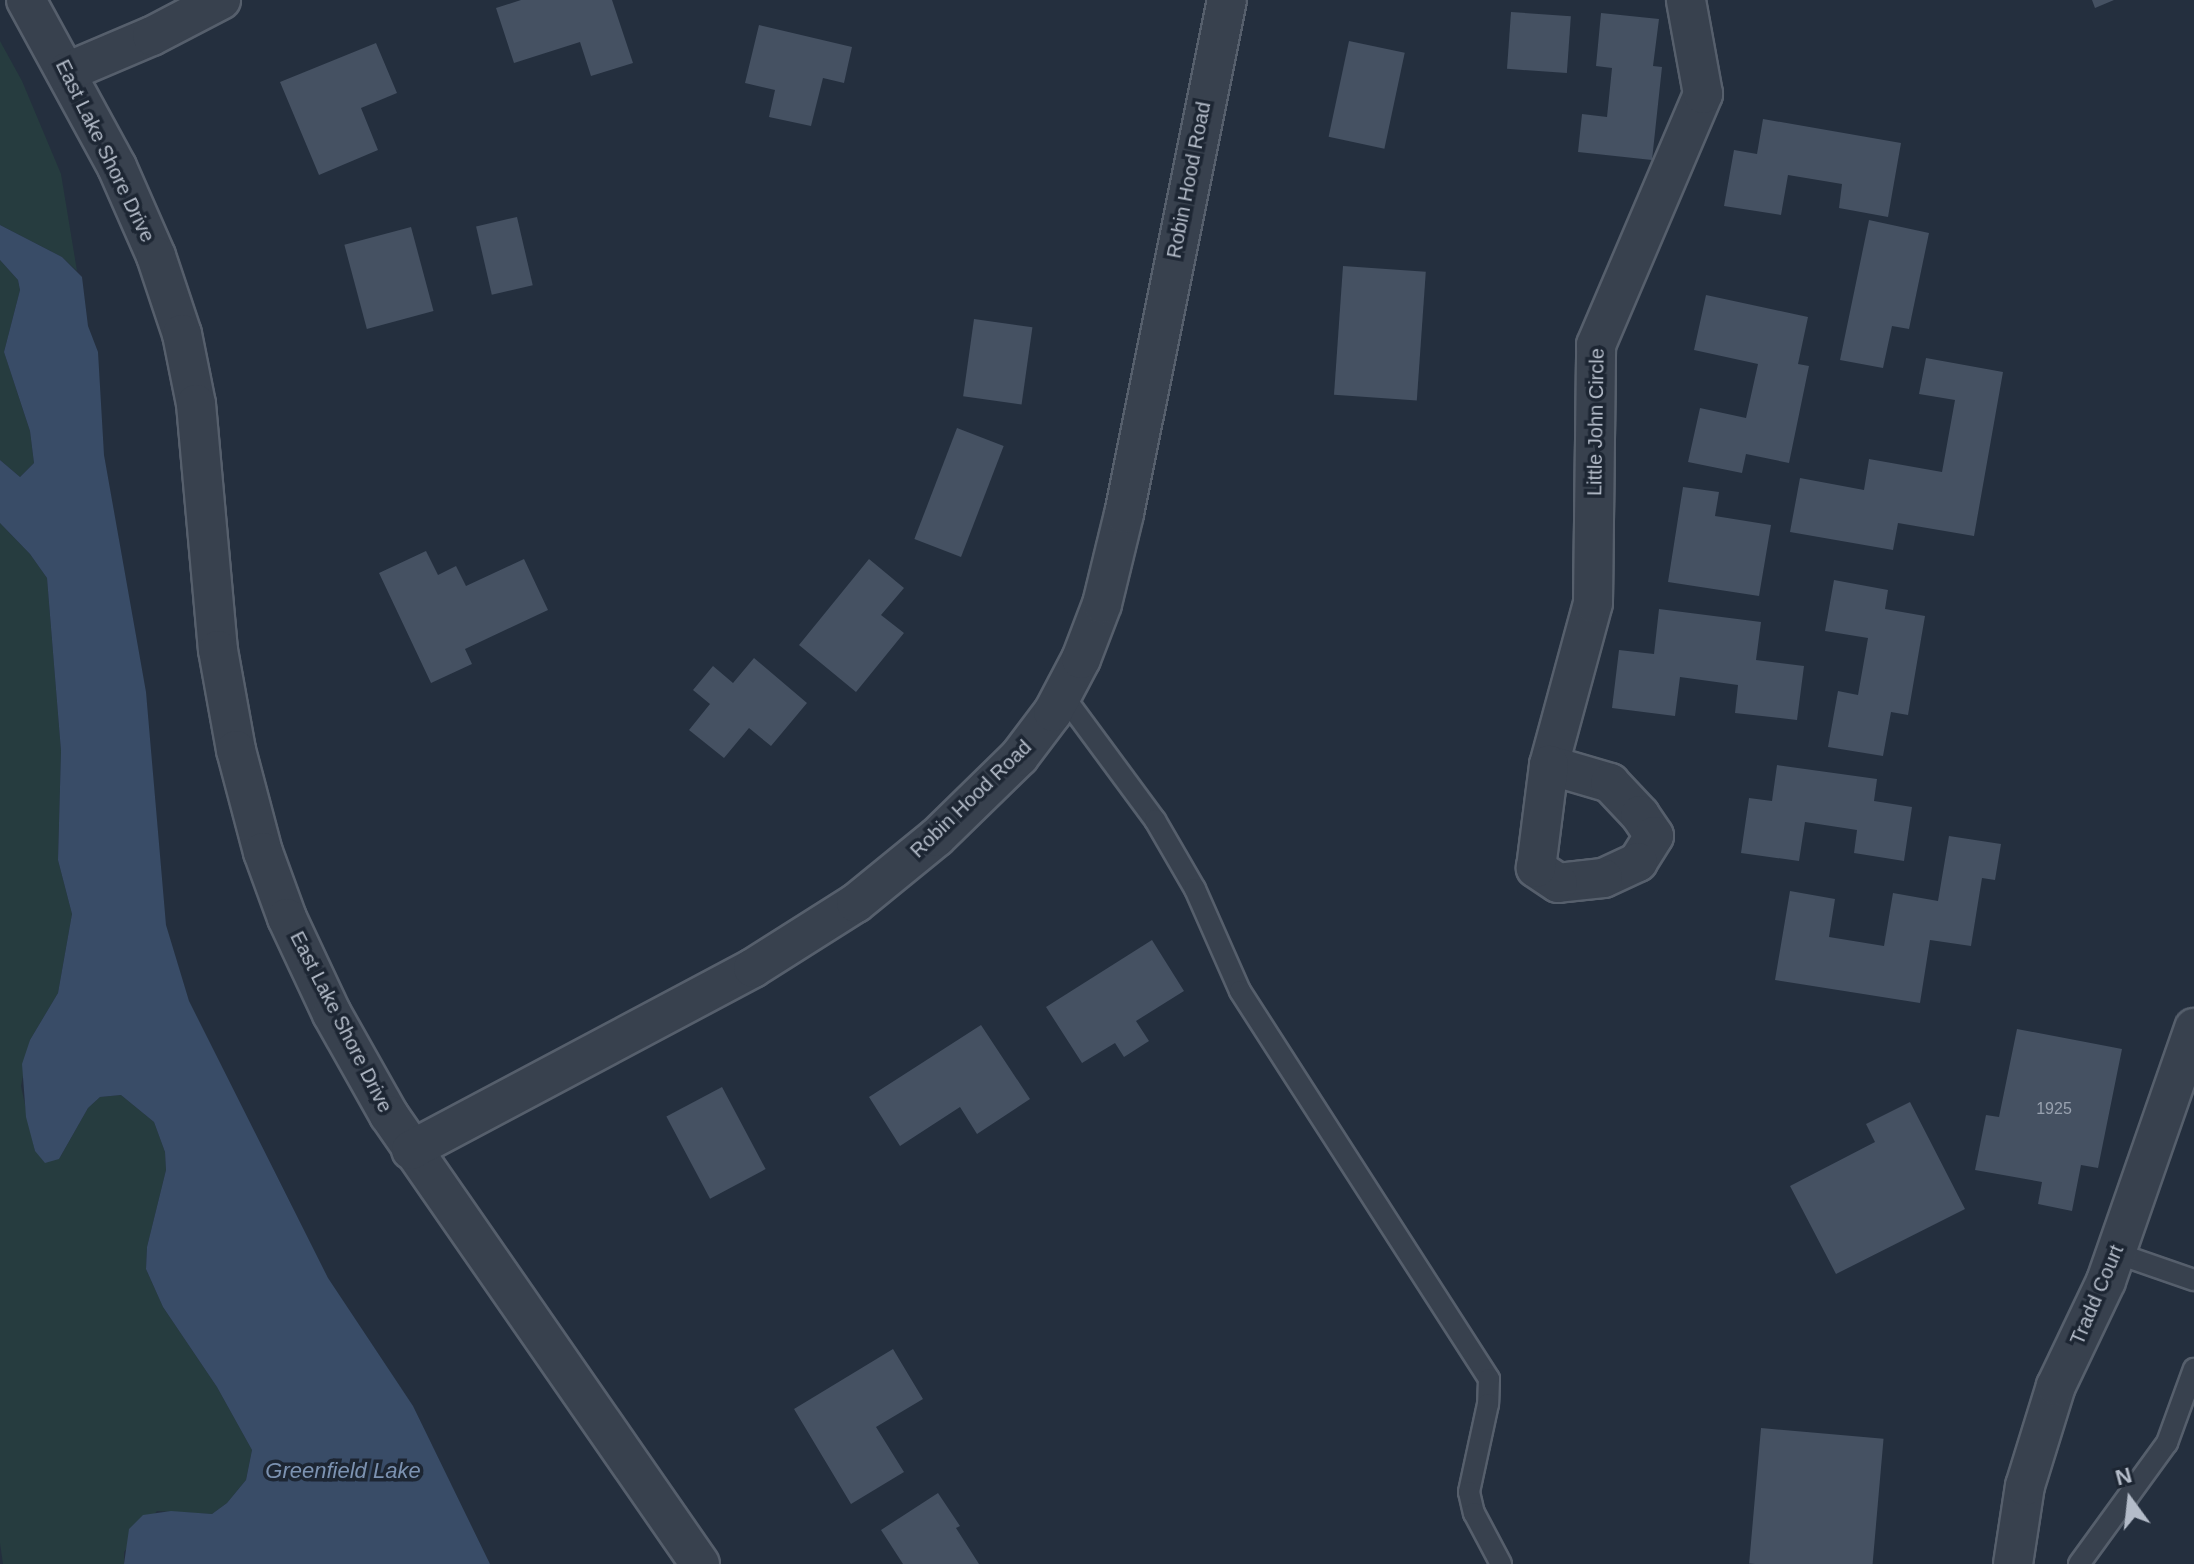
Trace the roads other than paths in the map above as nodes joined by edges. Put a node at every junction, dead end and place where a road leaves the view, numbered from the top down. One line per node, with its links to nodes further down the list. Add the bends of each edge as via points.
1 (26, 0): 5 (street, East Lake Shore Drive)
2 (221, 0): 5 (street)
3 (1227, 0): 6 (street, Robin Hood Road, via 1124,514 1102,604)
4 (1686, 0): 7 (street, Little John Circle, via 1703,94 1596,345 1593,603)
5 (67, 72): 9 (street, East Lake Shore Drive, via 117,167 156,256 182,334 196,404 218,650 236,750 263,852 332,1014)
6 (1062, 694): 9 (street, Robin Hood Road, via 1019,757 937,837 856,903 753,968); 14 (lane, via 1155,820 1195,889 1240,991 1489,1379 1469,1492)
7 (1549, 765)
8 (2194, 1028): 10 (street, Tradd Court)
9 (411, 1150): 13 (street, East Lake Shore Drive)
10 (2116, 1253): 11 (lane); 15 (street, Tradd Court, via 2056,1386 2025,1486)
11 (2194, 1280)
12 (2194, 1369): 16 (lane, via 2167,1443)
13 (700, 1564)
14 (1501, 1564)
15 (2013, 1564)
16 (2079, 1564)

